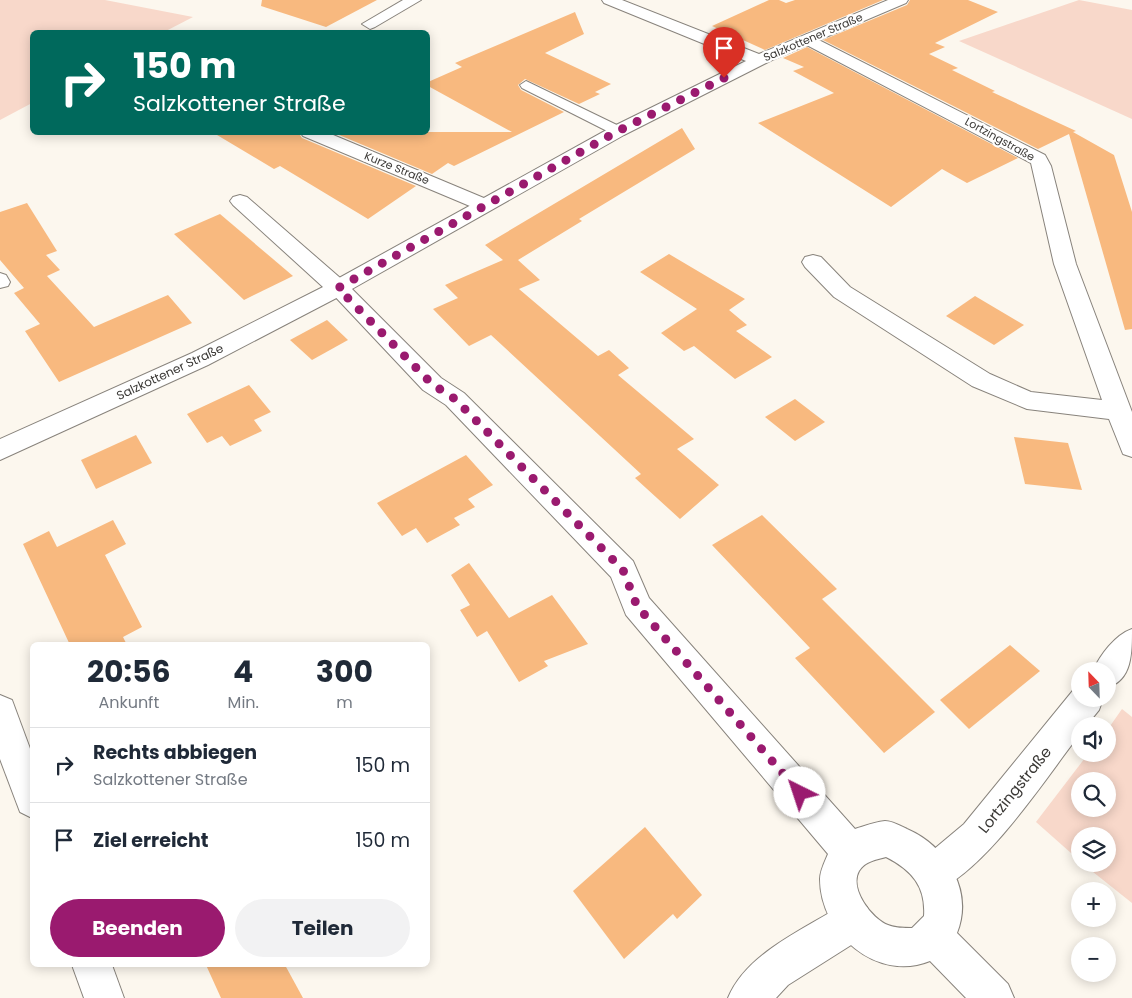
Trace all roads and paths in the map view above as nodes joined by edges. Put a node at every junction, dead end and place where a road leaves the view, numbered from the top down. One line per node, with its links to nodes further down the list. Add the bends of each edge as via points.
1 (414, 0): 4 (street)
2 (901, 0): 5 (street, Salzkottener Straße)
3 (616, 1): 6 (street)
4 (370, 24)
5 (807, 39): 6 (street, Salzkottener Straße); 16 (street, Lortzingstraße, via 1038,159 1065,264)
6 (759, 60): 8 (street, Salzkottener Straße)
7 (526, 84): 8 (lane)
8 (618, 131): 11 (street, Salzkottener Straße)
9 (316, 135): 11 (street, Kurze Straße)
10 (240, 201): 15 (street)
11 (484, 205): 15 (street, Salzkottener Straße)
12 (812, 262): 16 (street, via 842,292 981,380 1027,400)
13 (0, 278): 14 (lane)
14 (0, 283)
15 (338, 288): 18 (street, Salzkottener Straße, via 200,359); 24 (street, via 432,384 455,399 623,570 637,606)
16 (1118, 411): 17 (street, Lortzingstraße)
17 (1132, 446)
18 (0, 450)
19 (1132, 643): 20 (street)
20 (1116, 664)
21 (1080, 708): 25 (street, Lortzingstraße, via 977,837)
22 (0, 711): 23 (street)
23 (30, 794)
24 (850, 851): 25 (street, via 870,840 887,839 912,849); 26 (street, via 841,865 838,880 841,900)
25 (934, 873): 27 (street, via 944,901 942,922)
26 (853, 921): 27 (street, via 868,937 898,950 916,948); 30 (street, via 774,971)
27 (934, 938): 31 (street)
28 (93, 967): 29 (street)
29 (104, 998)
30 (748, 998)
31 (994, 998)

